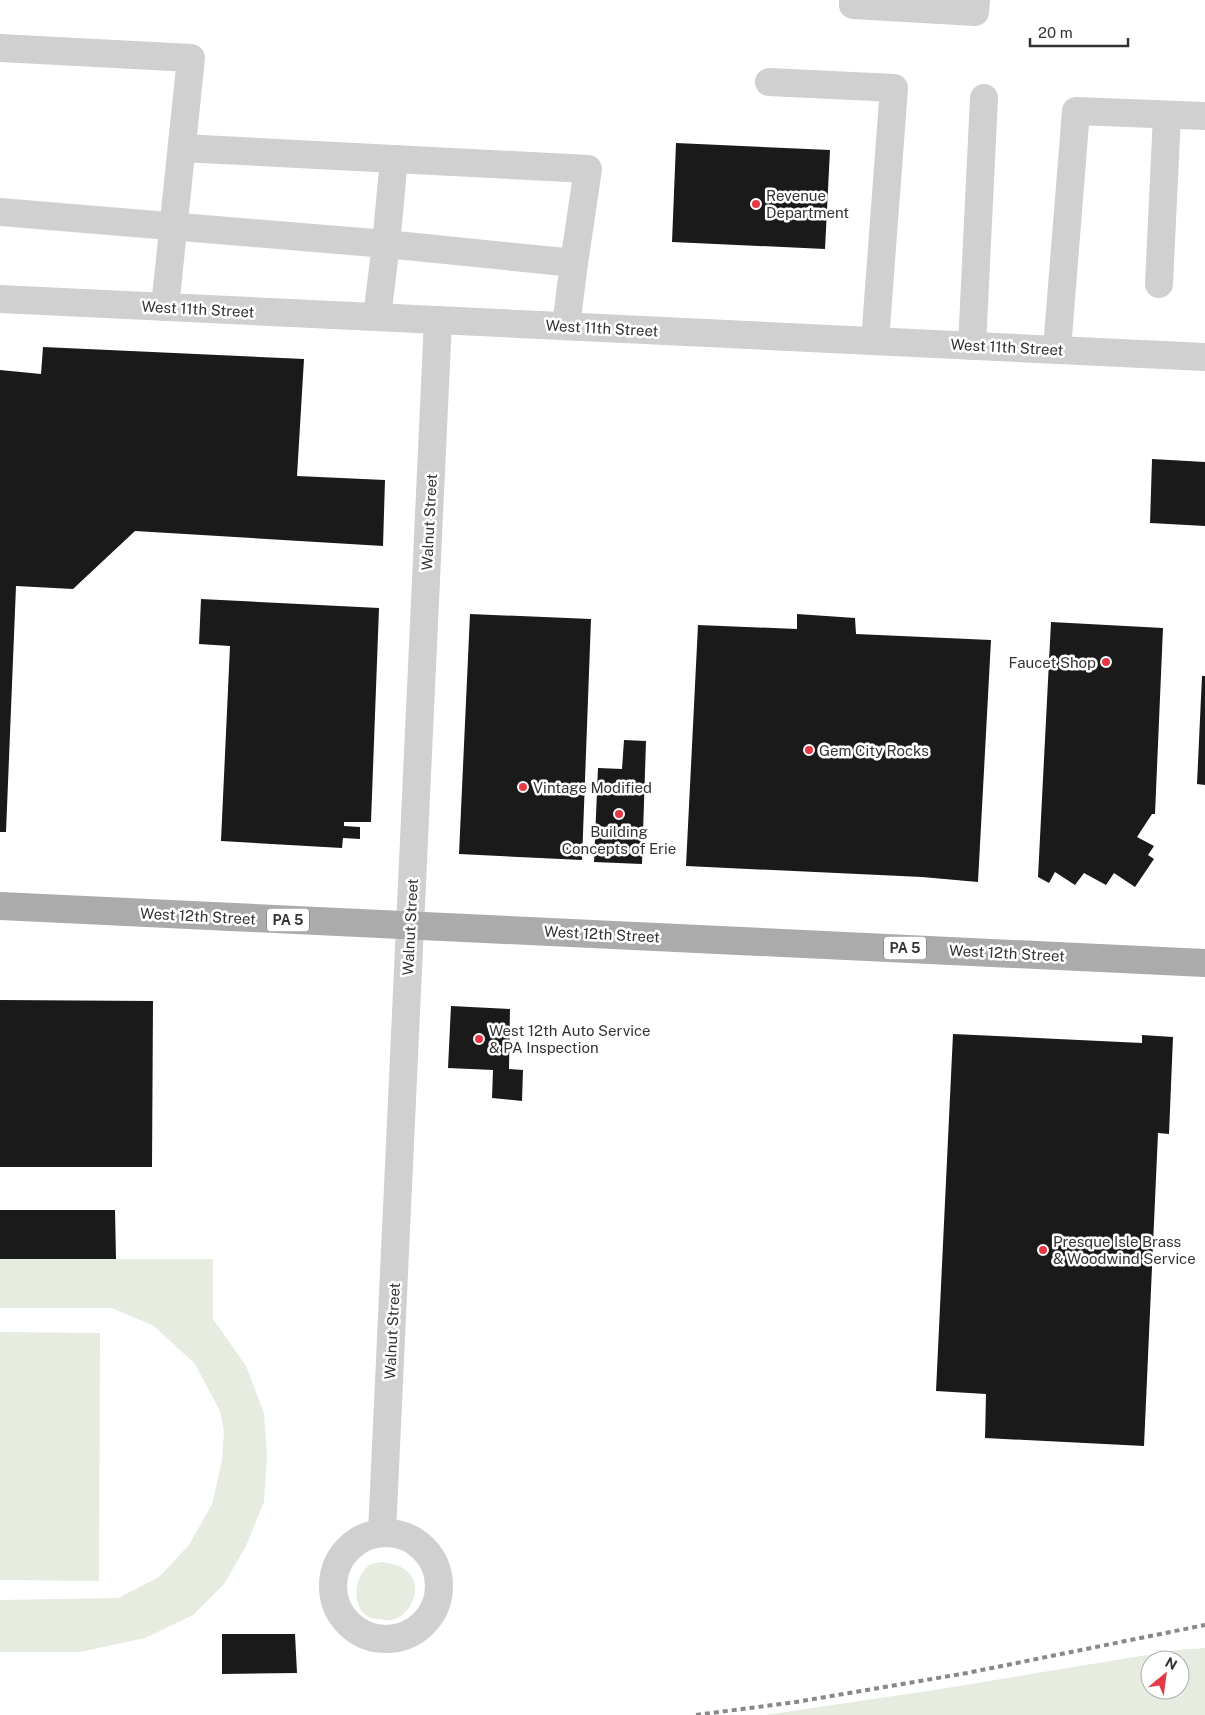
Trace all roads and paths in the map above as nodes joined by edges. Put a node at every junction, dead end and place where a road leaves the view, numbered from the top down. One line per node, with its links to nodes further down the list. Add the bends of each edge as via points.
1 (853, 0): 2 (street, via 853,5 975,12)
2 (976, 0)
3 (0, 48): 8 (street, via 191,58)
4 (769, 82): 20 (street, via 894,88)
5 (984, 98): 21 (street)
6 (1166, 115): 7 (street); 14 (street); 22 (street, via 1076,111)
7 (1205, 116)
8 (182, 148): 9 (street); 11 (street)
9 (394, 159): 12 (street); 13 (street, via 588,169)
10 (0, 212): 11 (street)
11 (174, 226): 12 (street); 16 (street)
12 (386, 244): 13 (street); 17 (street)
13 (574, 263): 19 (street)
14 (1159, 284)
15 (0, 299): 16 (street, West 11th Street)
16 (165, 307): 17 (street, West 11th Street)
17 (377, 318): 18 (street, West 11th Street)
18 (438, 320): 19 (street, West 11th Street); 25 (street, Walnut Street)
19 (566, 326): 20 (street, West 11th Street)
20 (875, 341): 21 (street, West 11th Street)
21 (972, 346): 22 (street, West 11th Street)
22 (1057, 349): 23 (street, West 11th Street)
23 (1205, 357)
24 (0, 906): 25 (main road, West 12th Street / PA 5)
25 (410, 926): 26 (main road, West 12th Street / PA 5); 27 (street, Walnut Street)
26 (1205, 963)
27 (382, 1533)

